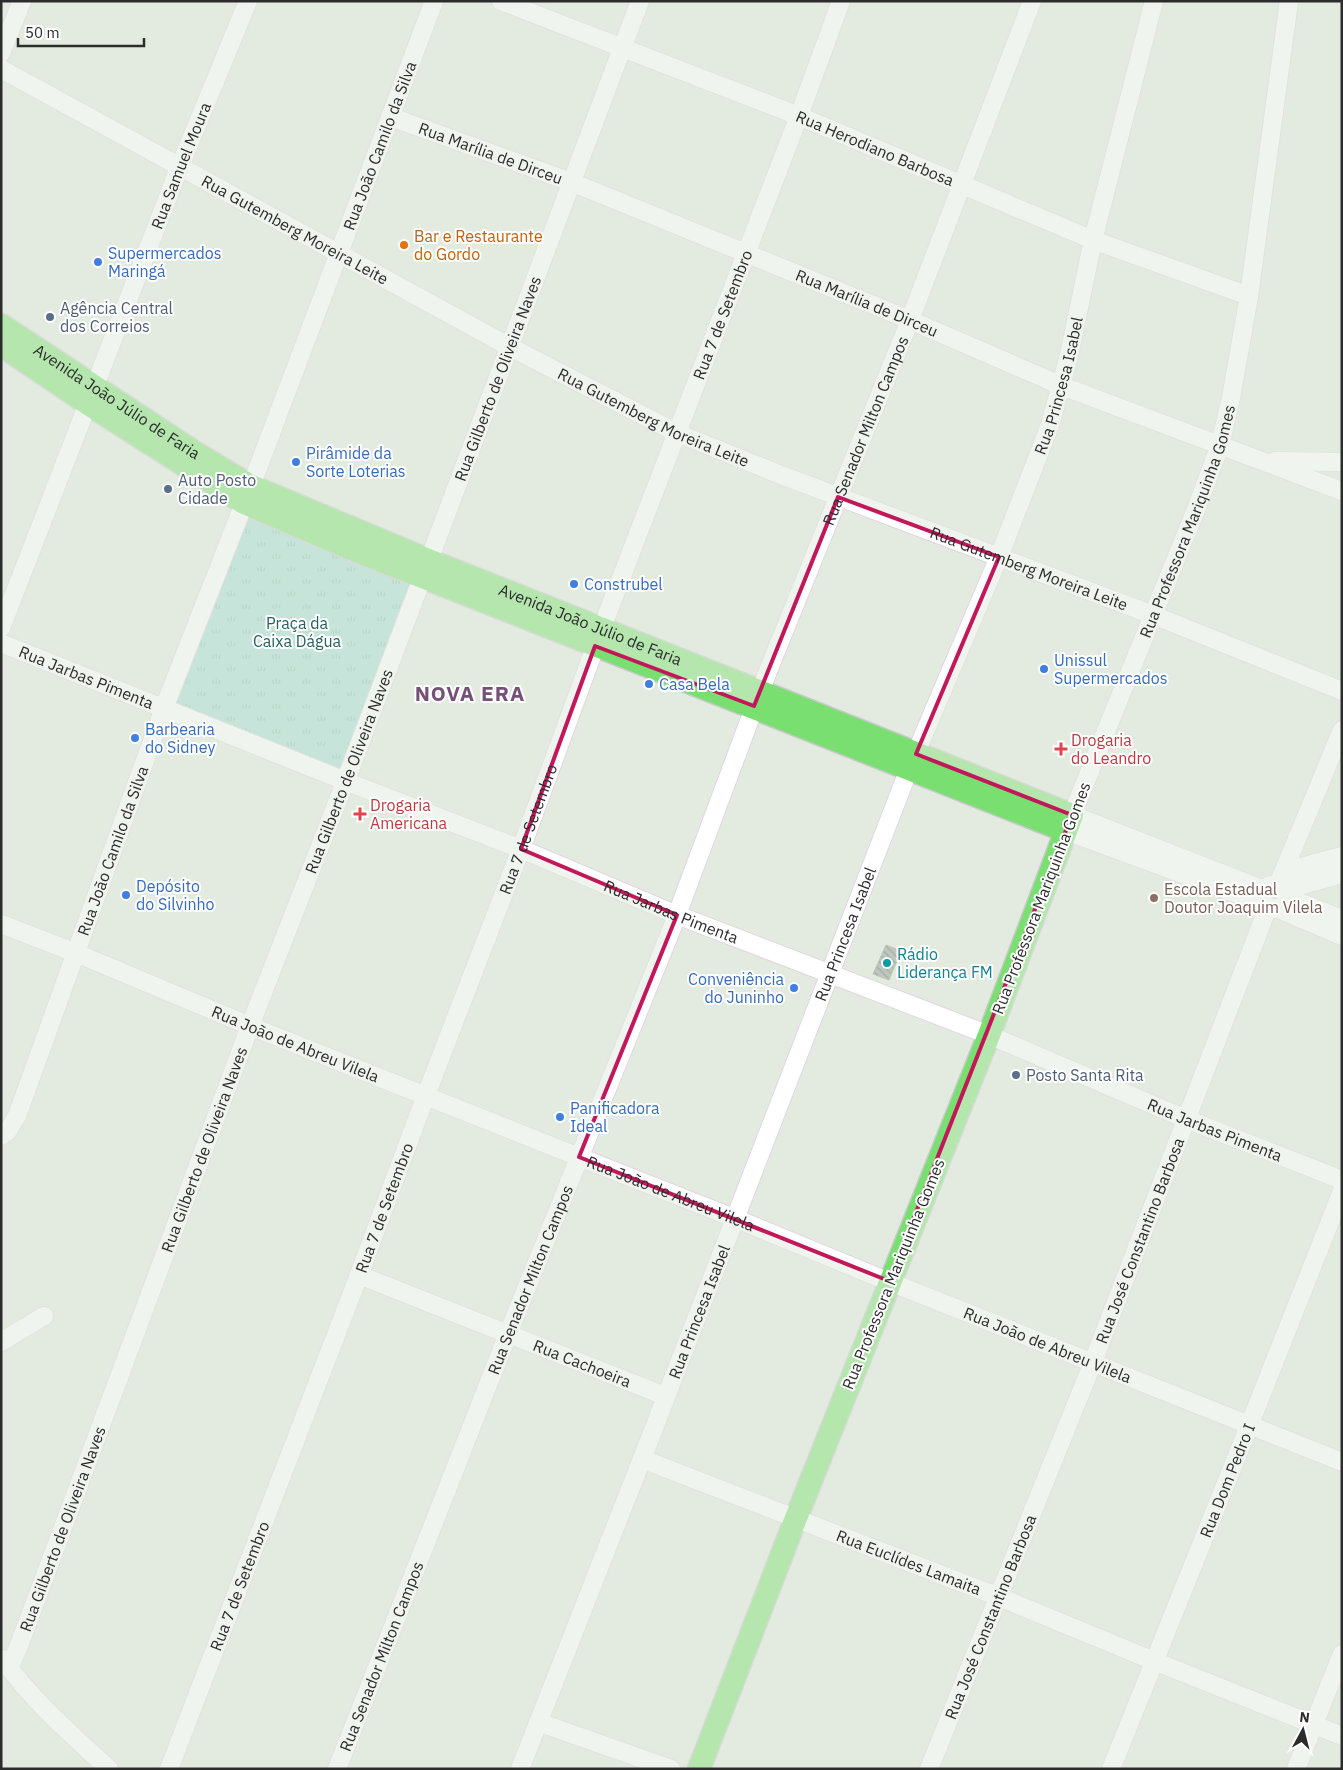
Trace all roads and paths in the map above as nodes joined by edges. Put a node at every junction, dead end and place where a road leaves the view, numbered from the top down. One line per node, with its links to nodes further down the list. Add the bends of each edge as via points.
1 (22, 1): 11 (street)
2 (248, 1): 15 (street, Rua Samuel Moura)
3 (434, 1): 14 (street, Rua João Camilo da Silva)
4 (501, 1): 10 (street, Rua Herodiano Barbosa)
5 (640, 1): 10 (street, Rua Gilberto de Oliveira Naves)
6 (841, 1): 13 (street, Rua 7 de Setembro)
7 (1032, 1): 17 (street, Rua Senador Milton Campos)
8 (1154, 1): 18 (street, Rua Princesa Isabel)
9 (1289, 1): 21 (street, Rua Professora Mariquinha Gomes)
10 (622, 48): 13 (street, Rua Herodiano Barbosa); 16 (street, Rua Gilberto de Oliveira Naves)
11 (1, 52)
12 (1, 69): 15 (street, Rua Gutemberg Moreira Leite)
13 (799, 116): 17 (street, Rua Herodiano Barbosa); 19 (street, Rua 7 de Setembro)
14 (391, 117): 16 (street, Rua Marília de Dirceu); 20 (street, Rua João Camilo da Silva)
15 (180, 166): 20 (street, Rua Gutemberg Moreira Leite); 27 (street, Rua Samuel Moura)
16 (571, 182): 19 (street, Rua Marília de Dirceu); 25 (street, Rua Gilberto de Oliveira Naves)
17 (962, 185): 18 (street, Rua Herodiano Barbosa); 22 (street, Rua Senador Milton Campos)
18 (1093, 240): 21 (street, Rua Herodiano Barbosa); 26 (street, Rua Princesa Isabel)
19 (746, 253): 22 (street, Rua Marília de Dirceu); 28 (street, Rua 7 de Setembro)
20 (338, 254): 25 (street, Rua Gutemberg Moreira Leite); 33 (street, Rua João Camilo da Silva)
21 (1249, 296): 29 (street, Rua Professora Mariquinha Gomes)
22 (910, 320): 26 (street, Rua Marília de Dirceu); 34 (street, Rua Senador Milton Campos)
23 (1, 325): 27 (main road, Avenida João Júlio de Faria)
24 (1, 345): 27 (main road, Avenida João Júlio de Faria)
25 (510, 347): 28 (street, Rua Gutemberg Moreira Leite); 36 (street, Rua Gilberto de Oliveira Naves)
26 (1062, 386): 29 (street, Rua Marília de Dirceu); 35 (street, Rua Princesa Isabel)
27 (91, 395): 33 (main road, Avenida João Júlio de Faria); 38 (street, Rua Samuel Moura)
28 (677, 433): 34 (street, Rua Gutemberg Moreira Leite); 39 (street, Rua 7 de Setembro)
29 (1220, 444): 30 (street, Rua Marília de Dirceu); 37 (street, Rua Professora Mariquinha Gomes)
30 (1264, 461): 31 (street); 32 (street, Rua Marília de Dirceu)
31 (1342, 462)
32 (1342, 491)
33 (247, 495): 36 (main road, Avenida João Júlio de Faria); 43 (street, Rua João Camilo da Silva)
34 (838, 496): 35 (street, Rua Gutemberg Moreira Leite); 42 (street, Rua Senador Milton Campos)
35 (999, 557): 37 (street, Rua Gutemberg Moreira Leite); 45 (street, Rua Princesa Isabel)
36 (425, 568): 39 (main road, Avenida João Júlio de Faria); 46 (street, Rua Gilberto de Oliveira Naves)
37 (1153, 615): 41 (street, Rua Gutemberg Moreira Leite); 47 (street, Rua Professora Mariquinha Gomes)
38 (1, 628)
39 (599, 637): 42 (main road, Avenida João Júlio de Faria); 48 (street, Rua 7 de Setembro)
40 (1, 643): 43 (street, Rua Jarbas Pimenta)
41 (1342, 691)
42 (757, 699): 45 (main road, Avenida João Júlio de Faria); 52 (street, Rua Senador Milton Campos)
43 (164, 708): 46 (street, Rua Jarbas Pimenta); 56 (street, Rua João Camilo da Silva)
44 (1342, 730): 51 (street, Rua José Constantino Barbosa)
45 (912, 761): 47 (main road, Avenida João Júlio de Faria, via 970,773); 57 (street, Rua Princesa Isabel)
46 (345, 781): 48 (street, Rua Jarbas Pimenta); 58 (street, Rua Gilberto de Oliveira Naves)
47 (1069, 823): 51 (street, Avenida João Júlio de Faria); 59 (main road, Rua Professora Mariquinha Gomes)
48 (521, 849): 52 (street, Rua Jarbas Pimenta); 60 (street, Rua 7 de Setembro)
49 (1342, 856): 51 (street)
50 (1342, 874): 51 (street)
51 (1275, 894): 53 (street, Avenida João Júlio de Faria); 55 (street, Avenida João Júlio de Faria); 61 (street, Rua José Constantino Barbosa)
52 (677, 915): 57 (street, Rua Jarbas Pimenta); 63 (street, Rua Senador Milton Campos)
53 (1342, 919)
54 (1, 924): 56 (street, Rua João de Abreu Vilela)
55 (1342, 936)
56 (76, 953): 58 (street, Rua João de Abreu Vilela); 62 (street, Rua João Camilo da Silva, via 17,1116)
57 (829, 975): 59 (street, Rua Jarbas Pimenta); 66 (street, Rua Princesa Isabel)
58 (250, 1026): 60 (street, Rua João de Abreu Vilela); 81 (street, Rua Gilberto de Oliveira Naves, via 22,1639)
59 (989, 1035): 61 (street, Rua Jarbas Pimenta); 68 (main road, Rua Professora Mariquinha Gomes)
60 (426, 1095): 63 (street, Rua João de Abreu Vilela); 67 (street, Rua 7 de Setembro)
61 (1186, 1119): 64 (street, Rua Jarbas Pimenta); 72 (street, Rua José Constantino Barbosa)
62 (1, 1136)
63 (579, 1157): 66 (street, Rua João de Abreu Vilela); 70 (street, Rua Senador Milton Campos)
64 (1342, 1180)
65 (1342, 1191): 74 (street, Rua Dom Pedro I)
66 (734, 1218): 68 (street, Rua João de Abreu Vilela); 73 (street, Rua Princesa Isabel)
67 (359, 1275): 70 (street, Rua Cachoeira); 86 (street, Rua 7 de Setembro)
68 (889, 1281): 72 (street, Rua João de Abreu Vilela); 77 (main road, Rua Professora Mariquinha Gomes)
69 (44, 1316): 71 (street)
70 (508, 1334): 73 (street, Rua Cachoeira); 87 (street, Rua Senador Milton Campos)
71 (1, 1342)
72 (1093, 1362): 74 (street, Rua João de Abreu Vilela); 78 (street, Rua José Constantino Barbosa)
73 (665, 1396): 75 (street, Rua Princesa Isabel)
74 (1249, 1426): 76 (street, Rua João de Abreu Vilela); 80 (street, Rua Dom Pedro I)
75 (642, 1459): 77 (street, Rua Euclídes Lamaita); 82 (street, Rua Princesa Isabel)
76 (1342, 1462)
77 (796, 1518): 78 (street, Rua Euclídes Lamaita); 90 (main road, Rua Professora Mariquinha Gomes)
78 (999, 1596): 80 (street, Rua Euclídes Lamaita); 91 (street, Rua José Constantino Barbosa)
79 (1342, 1654): 83 (street)
80 (1154, 1661): 83 (street, Rua Euclídes Lamaita); 92 (street, Rua Dom Pedro I)
81 (5, 1662): 85 (street, via 73,1736)
82 (538, 1722): 88 (street, Rua Princesa Isabel); 89 (street)
83 (1313, 1725): 84 (street, Rua Euclídes Lamaita); 93 (street)
84 (1342, 1736)
85 (109, 1769)
86 (169, 1769)
87 (337, 1769)
88 (520, 1769)
89 (671, 1769)
90 (699, 1769)
91 (929, 1769)
92 (1111, 1769)
93 (1296, 1769)

